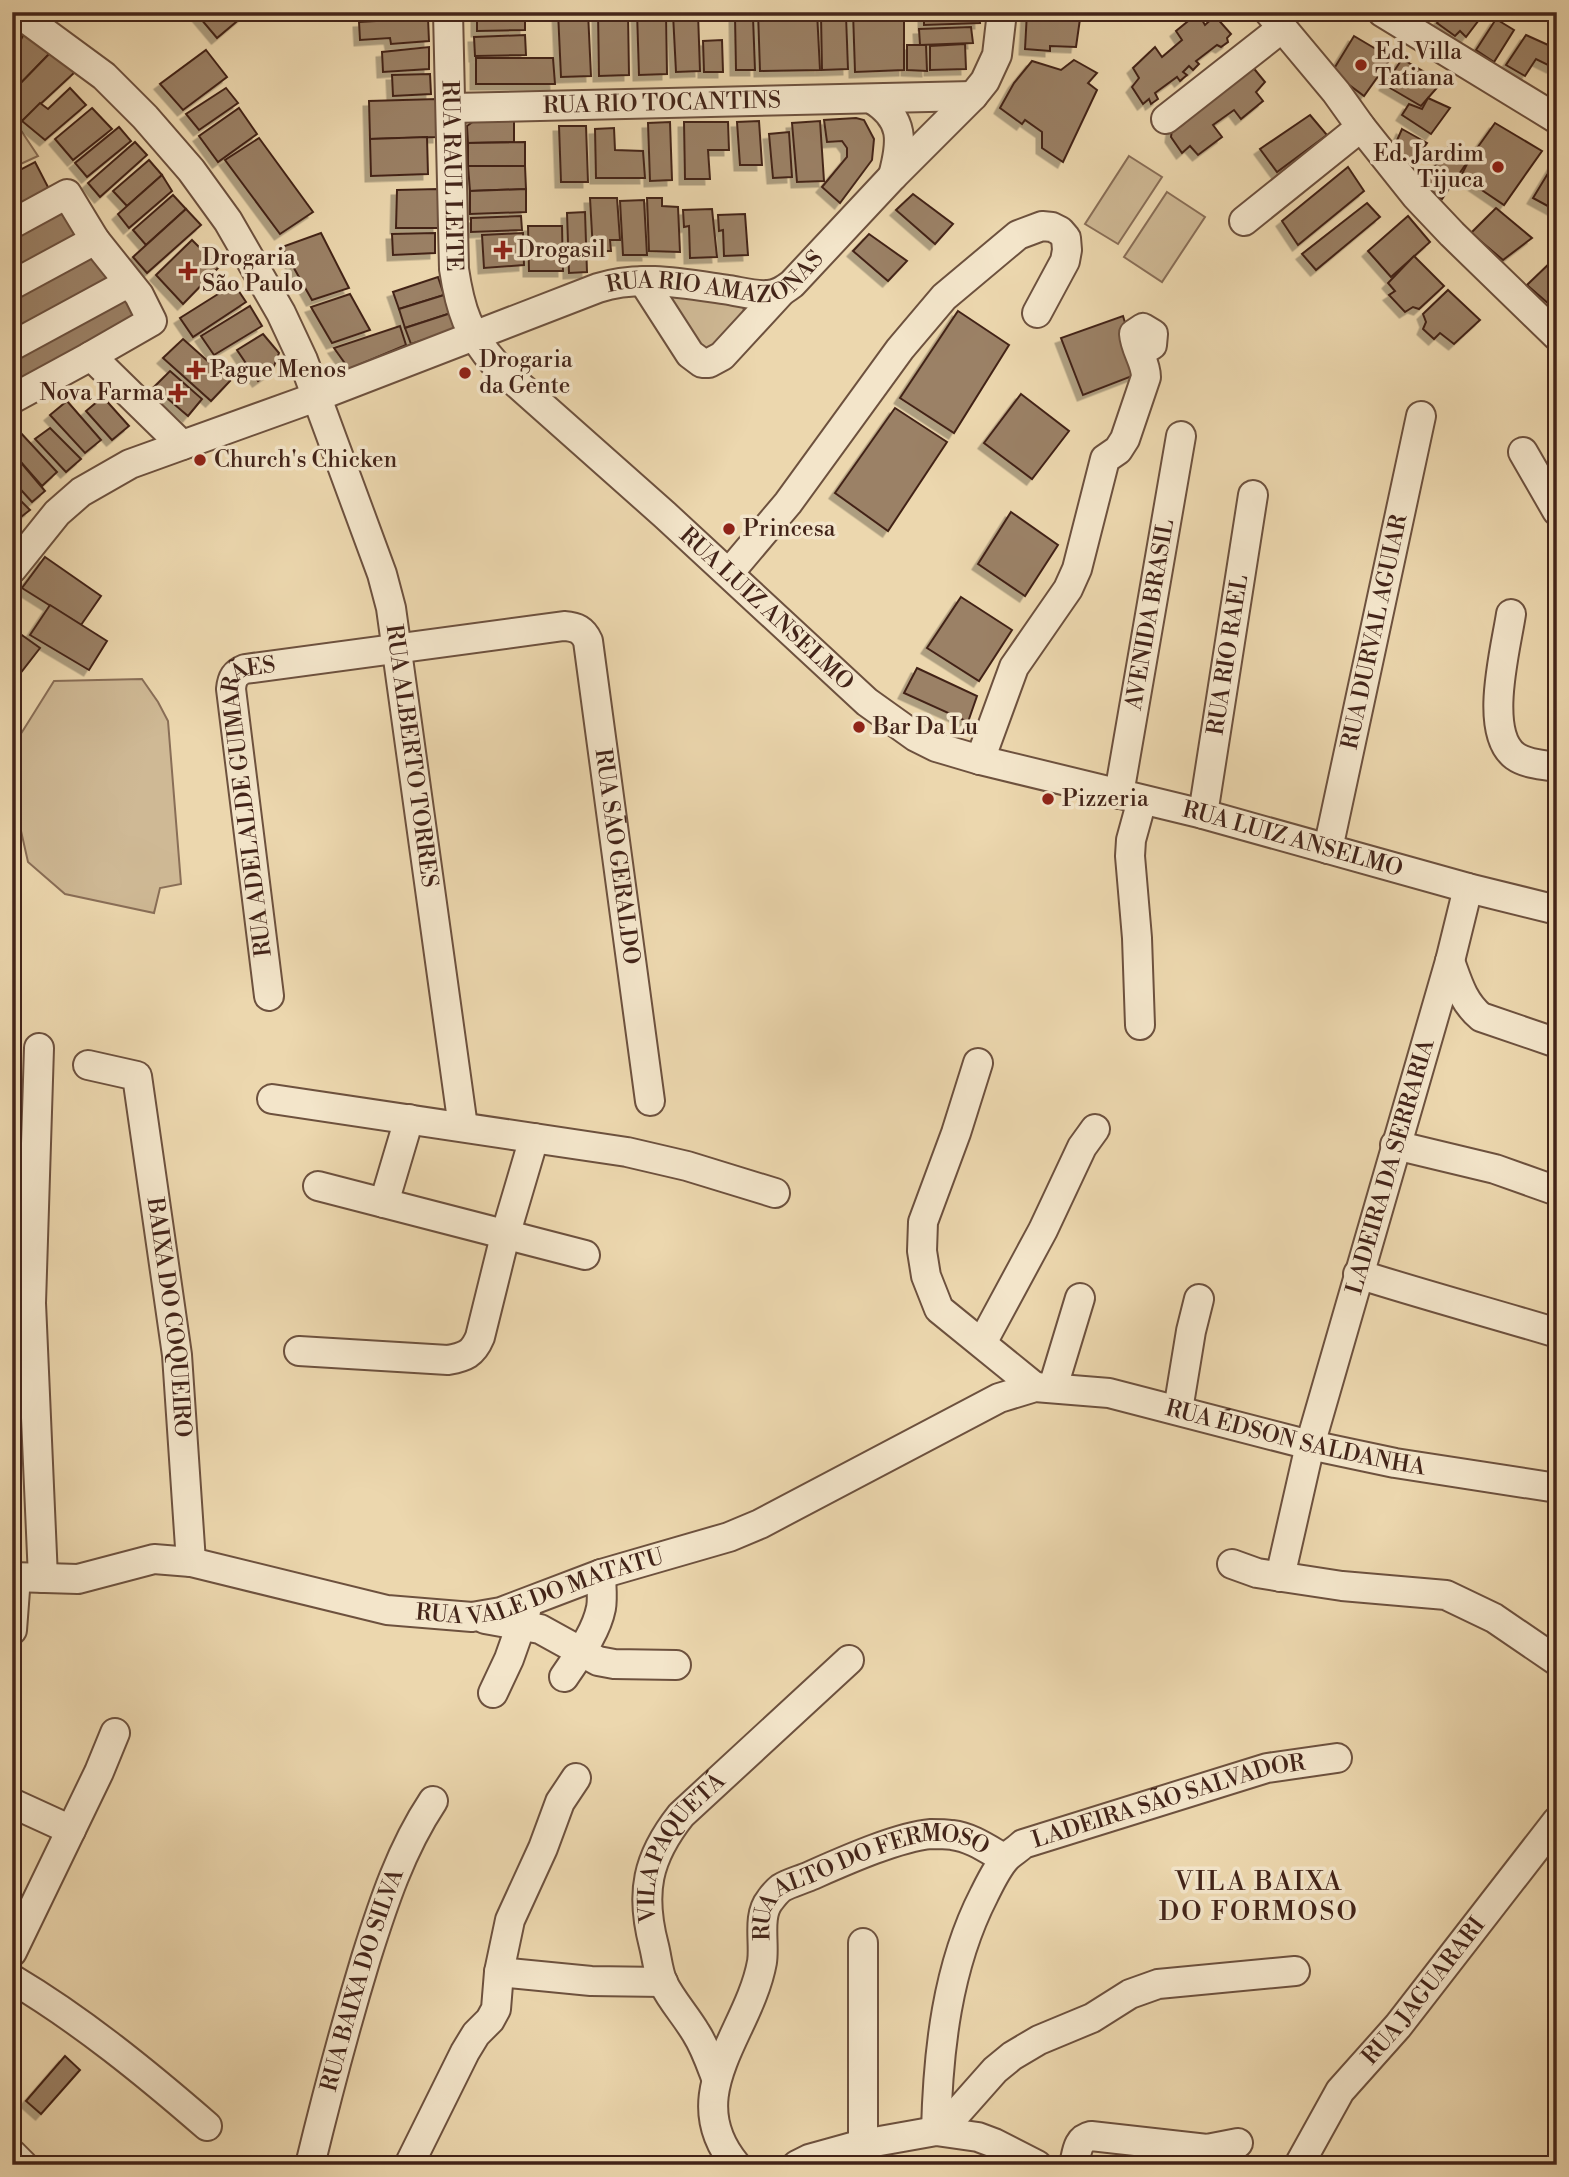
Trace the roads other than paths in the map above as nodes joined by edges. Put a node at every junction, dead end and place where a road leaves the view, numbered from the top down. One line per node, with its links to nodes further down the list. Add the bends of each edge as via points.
1 (448, 12): 8 (street, RUA RAUL LEITE)
2 (1002, 12): 6 (street, RUA RIO AMAZONAS, via 997,55)
3 (1382, 12): 10 (street)
4 (28, 15): 26 (street, RUA ALBERTO TORRES, via 104,76 191,170 228,221 281,313)
5 (1276, 20): 9 (street); 11 (street)
6 (973, 96): 7 (street, RUA RIO TOCANTINS); 12 (street, RUA RIO AMAZONAS)
7 (872, 99): 8 (street, RUA RIO TOCANTINS); 12 (street, via 886,108 898,129)
8 (452, 108): 22 (street, RUA RAUL LEITE, via 454,268)
9 (1166, 119)
10 (1557, 119)
11 (1361, 127): 13 (street); 21 (street, via 1416,196)
12 (893, 176): 19 (street, RUA RIO AMAZONAS)
13 (1244, 221)
14 (12, 224): 15 (street, via 66,194)
15 (95, 240): 17 (street); 18 (street)
16 (643, 281): 19 (street, RUA RIO AMAZONAS, via 767,295); 19 (street, via 690,354 702,363 722,356); 22 (street, RUA RIO AMAZONAS, via 612,283)
17 (128, 283): 23 (street); 25 (street, via 152,321)
18 (12, 285)
19 (781, 292)
20 (1037, 313): 35 (street, via 1067,250 1066,238 1052,227 1018,235 944,297 900,349 788,503)
21 (1557, 336)
22 (473, 337): 26 (street, RUA RIO AMAZONAS); 35 (street, RUA LUIZ ANSELMO, via 496,365)
23 (12, 346)
24 (1147, 348): 39 (street, via 1153,334 1143,328 1134,334 1146,377 1125,439 1105,459 1077,569 1014,667)
25 (92, 356): 27 (street); 30 (street)
26 (316, 397): 30 (street, RUA RIO AMAZONAS); 38 (street, RUA ALBERTO TORRES, via 382,574)
27 (12, 399)
28 (1421, 416): 43 (street, RUA DURVAL AGUIAR)
29 (1181, 436): 41 (street, AVENIDA BRASIL)
30 (182, 444): 34 (street, RUA RIO AMAZONAS, via 130,464 81,492 57,513)
31 (1523, 452): 33 (street)
32 (1253, 495): 42 (street, RUA RIO RAEL)
33 (1557, 511)
34 (12, 569)
35 (729, 573): 39 (street, RUA LUIZ ANSELMO, via 894,724 936,747)
36 (1511, 614): 40 (street, via 1498,704 1503,740 1513,755 1525,761)
37 (564, 626): 38 (street, RUA ADELALDE GUIMARÃES); 54 (street, RUA SĀO GERALDO, via 584,632 588,641)
38 (396, 648): 47 (street, RUA ADELALDE GUIMARÃES, via 245,669 232,680); 56 (street, RUA ALBERTO TORRES)
39 (980, 760): 41 (street, RUA LUIZ ANSELMO)
40 (1557, 767)
41 (1131, 797): 42 (street, RUA LUIZ ANSELMO); 48 (street, AVENIDA BRASIL)
42 (1203, 814): 43 (street, RUA LUIZ ANSELMO)
43 (1328, 849): 44 (street, RUA LUIZ ANSELMO)
44 (1468, 888): 45 (street, RUA LUIZ ANSELMO); 46 (street, LADEIRA DA SERRARIA)
45 (1557, 910)
46 (1450, 961): 49 (street, via 1463,998 1481,1017); 59 (street, LADEIRA DA SERRARIA)
47 (269, 996)
48 (1140, 1025)
49 (1557, 1043)
50 (39, 1048): 69 (street)
51 (978, 1063): 71 (street, via 923,1222 922,1251 939,1309)
52 (88, 1065): 77 (street, BAIXA DO COQUEIRO, via 136,1076 177,1355)
53 (272, 1099): 55 (street)
54 (650, 1101)
55 (409, 1119): 56 (street); 63 (street)
56 (463, 1127): 58 (street)
57 (1095, 1129): 71 (street)
58 (534, 1138): 62 (street, via 627,1152); 64 (street)
59 (1395, 1145): 61 (street, via 1495,1169); 66 (street, LADEIRA DA SERRARIA)
60 (318, 1186): 63 (street)
61 (1557, 1191)
62 (775, 1194)
63 (384, 1203): 64 (street)
64 (505, 1236): 65 (street); 72 (street, via 475,1348 469,1355 448,1360)
65 (585, 1255)
66 (1358, 1274): 70 (street); 75 (street, LADEIRA DA SERRARIA)
67 (1080, 1298): 73 (street)
68 (1199, 1299): 74 (street)
69 (22, 1301): 81 (street)
70 (1557, 1334)
71 (982, 1343): 73 (street)
72 (299, 1351)
73 (1044, 1387): 74 (street, RUA ÉDSON SALDANHA, via 1109,1393); 79 (street, RUA VALE DO MATATU, via 999,1398 760,1524)
74 (1178, 1410): 75 (street, RUA ÉDSON SALDANHA)
75 (1310, 1445): 76 (street, RUA ÉDSON SALDANHA); 80 (street, LADEIRA DA SERRARIA)
76 (1557, 1488)
77 (191, 1562): 81 (street, RUA VALE DO MATATU, via 153,1559 78,1579); 82 (street, RUA VALE DO MATATU, via 387,1610 472,1617)
78 (1232, 1563): 80 (street)
79 (601, 1574): 82 (street, RUA VALE DO MATATU); 84 (street, via 601,1606)
80 (1280, 1577): 86 (street, via 1446,1595 1494,1618)
81 (24, 1578): 83 (street)
82 (525, 1614): 84 (street, via 540,1629); 89 (street)
83 (13, 1623)
84 (581, 1653): 87 (street, via 614,1664); 88 (street)
85 (849, 1660): 103 (street, VILA PAQUETÁ, via 665,1835 653,1859 645,1895)
86 (1557, 1661)
87 (676, 1665)
88 (564, 1677)
89 (493, 1693)
90 (115, 1733): 96 (street)
91 (1337, 1758): 97 (street, LADEIRA SÃO SALVADOR, via 1267,1768 1023,1844)
92 (576, 1778): 101 (street, via 560,1802 510,1920)
93 (433, 1801): 111 (street, RUA BAIXA DO SILVA, via 393,1876 377,1922)
94 (12, 1803): 96 (street)
95 (1557, 1821): 117 (street, RUA JAGUARARI, via 1398,2025 1340,2091)
96 (71, 1830): 99 (street)
97 (1005, 1859): 104 (street, RUA ALTO DO FERMOSO, via 970,1839 930,1834 846,1860 780,1889 766,1906 755,1989); 106 (street, via 979,1904 955,1975 942,2035)
98 (863, 1943): 108 (street)
99 (12, 1952)
100 (1295, 1971): 106 (street, via 1143,1988 1012,2056)
101 (499, 1972): 103 (street); 112 (street, via 494,2014 470,2042)
102 (12, 1979): 105 (street, via 159,2084)
103 (663, 1982): 104 (street, VILA PAQUETÁ, via 698,2035)
104 (716, 2078): 113 (street, via 714,2125)
105 (207, 2126)
106 (936, 2131): 108 (street); 115 (street, via 978,2137)
107 (1238, 2143): 116 (street, via 1208,2149 1091,2136 1079,2143)
108 (863, 2144): 114 (street)
109 (12, 2154): 110 (street)
110 (23, 2165)
111 (310, 2165)
112 (409, 2165)
113 (736, 2165)
114 (797, 2165)
115 (1037, 2165)
116 (1074, 2165)
117 (1299, 2165)

